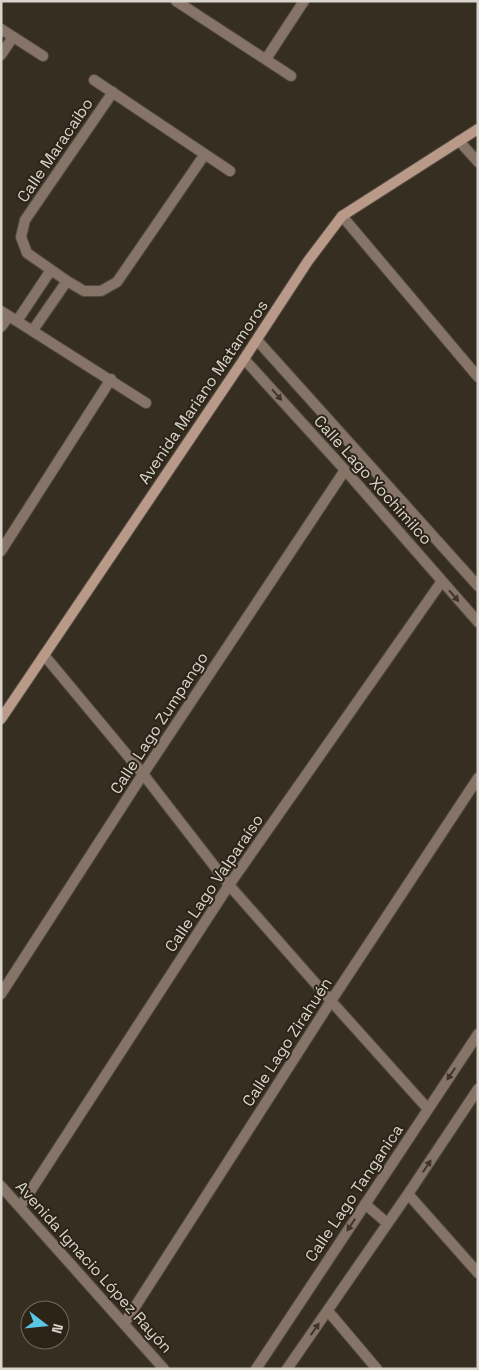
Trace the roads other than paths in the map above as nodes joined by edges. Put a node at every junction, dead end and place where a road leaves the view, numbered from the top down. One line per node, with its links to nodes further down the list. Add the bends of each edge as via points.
1 (176, 1): 7 (street)
2 (304, 1): 7 (street)
3 (1, 29): 4 (street)
4 (13, 37): 5 (street); 6 (street)
5 (1, 55)
6 (43, 56)
7 (266, 59): 8 (street)
8 (291, 76)
9 (94, 80): 10 (street, Calle Maracaibo)
10 (112, 92): 13 (street, Calle Maracaibo); 17 (street, Calle Maracaibo, via 25,220 20,237 26,253)
11 (478, 129): 12 (street, Avenida Mariano Matamoros)
12 (459, 141): 14 (street); 16 (street, Avenida Mariano Matamoros)
13 (205, 154): 15 (street, Calle Maracaibo); 18 (street, Calle Maracaibo, via 117,282 101,291 84,291)
14 (478, 162)
15 (230, 171)
16 (342, 216): 22 (street, Avenida Mariano Matamoros, via 308,261); 24 (street)
17 (51, 270): 18 (street, Calle Maracaibo); 19 (street)
18 (67, 281): 21 (street)
19 (9, 316): 20 (street); 21 (street)
20 (1, 327)
21 (33, 330): 25 (street)
22 (257, 340): 23 (street, Avenida Mariano Matamoros); 30 (street, Calle Lago Xochimilco)
23 (244, 359): 27 (street, Calle Lago Xochimilco, one-way to 27); 32 (street, Avenida Mariano Matamoros)
24 (478, 377)
25 (111, 380): 26 (street); 28 (street)
26 (146, 403)
27 (345, 470): 29 (street, Calle Lago Xochimilco); 34 (street, Calle Lago Zumpango)
28 (1, 551)
29 (442, 581): 31 (street, Calle Lago Xochimilco, one-way to 31); 36 (street, Calle Lago Valparaíso)
30 (478, 586)
31 (478, 622)
32 (44, 655): 33 (street, Avenida Mariano Matamoros); 34 (street)
33 (1, 719)
34 (143, 774): 36 (street); 37 (street, Calle Lago Zumpango)
35 (478, 778): 38 (street, Calle Lago Zirahuén)
36 (229, 885): 38 (street); 45 (street, Calle Lago Valparaíso)
37 (1, 994)
38 (331, 1001): 41 (street); 49 (street, Calle Lago Zirahuén)
39 (478, 1034): 41 (street, Calle Lago Tanganica, one-way to 41)
40 (478, 1089): 43 (street, one-way to 40)
41 (428, 1108): 44 (street, Calle Lago Tanganica)
42 (1, 1186): 45 (street, Avenida Ignacio López Rayón)
43 (408, 1194): 46 (street); 47 (street)
44 (365, 1204): 46 (street); 51 (street, Calle Lago Tanganica, one-way to 51)
45 (20, 1207): 49 (street, Avenida Ignacio López Rayón)
46 (387, 1223): 48 (street)
47 (478, 1272)
48 (328, 1311): 52 (street, one-way to 48); 53 (street)
49 (124, 1324): 50 (street, Avenida Ignacio López Rayón)
50 (164, 1369)
51 (256, 1369)
52 (288, 1369)
53 (378, 1369)

